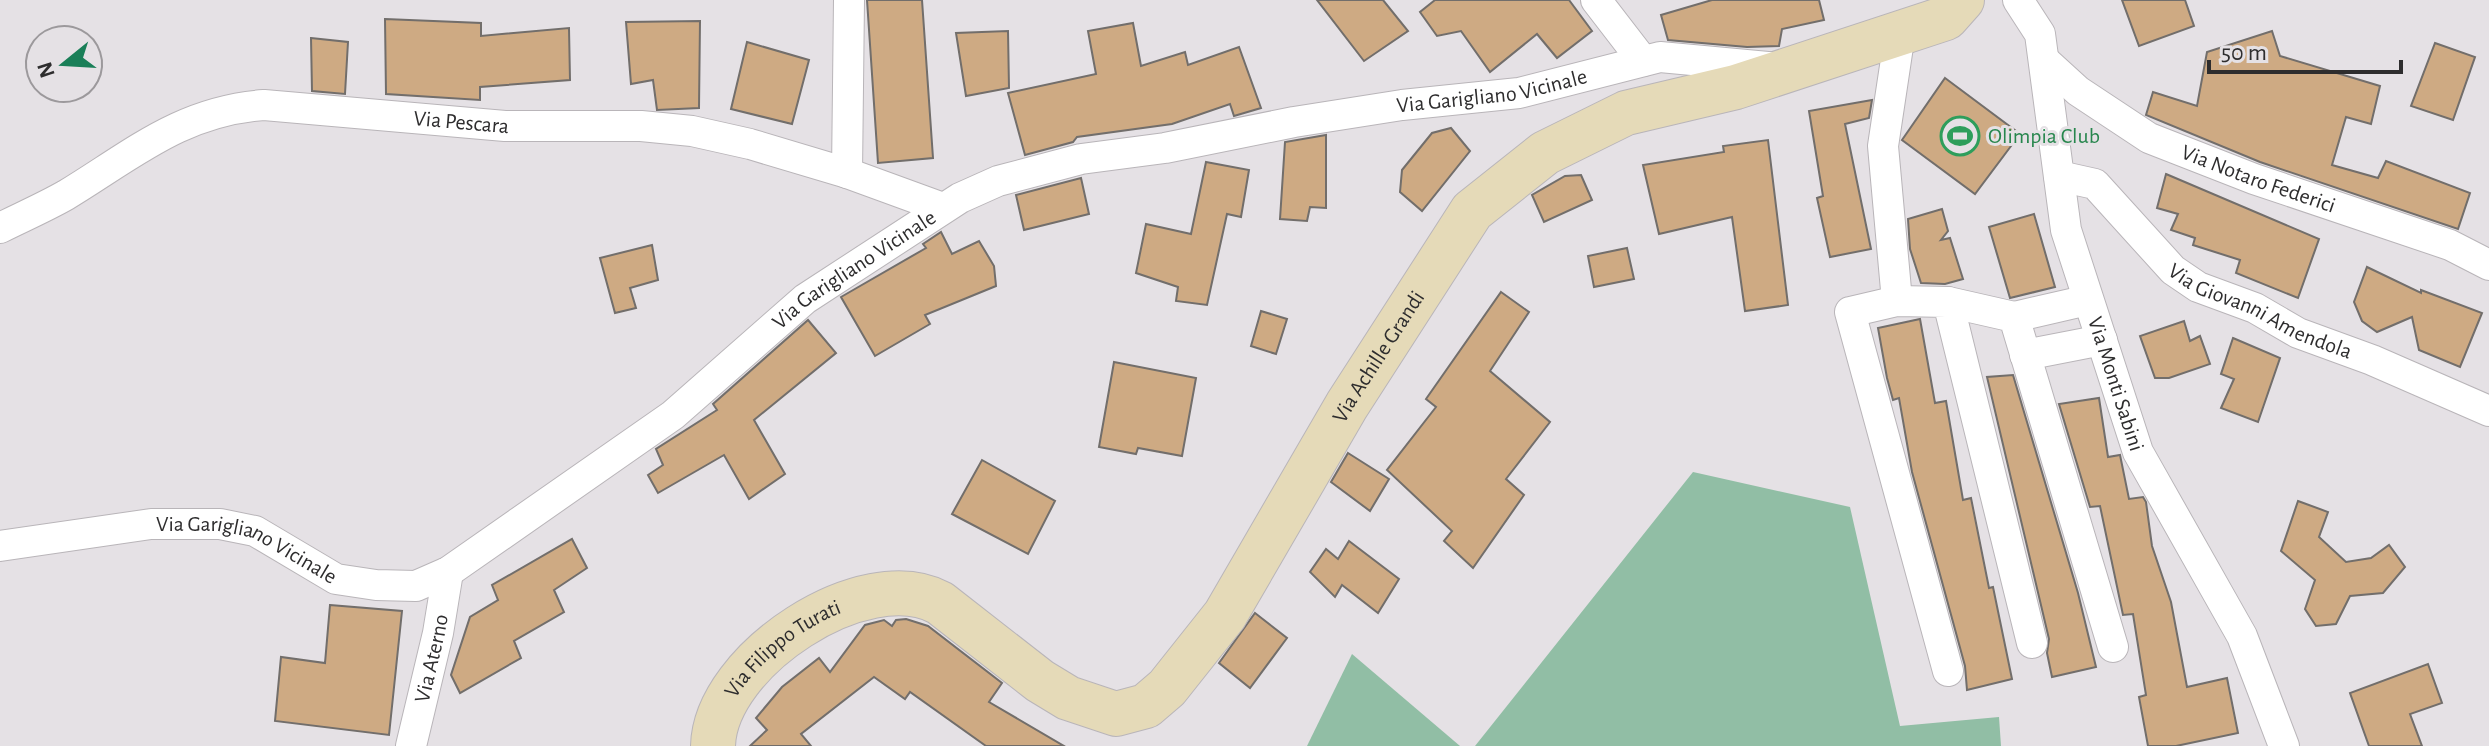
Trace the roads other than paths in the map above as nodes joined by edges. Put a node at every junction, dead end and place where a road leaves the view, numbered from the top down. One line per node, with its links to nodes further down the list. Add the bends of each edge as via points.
1 (849, 0): 9 (street)
2 (1596, 0): 7 (street)
3 (1962, 0): 5 (main road, Via Achille Grandi, via 1946,18)
4 (2018, 0): 6 (street, Via Monti Sabini, via 2040,34)
5 (1900, 33): 8 (main road, Via Achille Grandi); 15 (street, via 1883,146)
6 (2044, 60): 10 (street, Via Monti Sabini); 13 (street, Via Notaro Federici, via 2078,91 2149,138 2450,245)
7 (1643, 61): 8 (street, Via Garigliano Vicinale, via 1707,59); 11 (street, Via Garigliano Vicinale, via 1519,93 1402,105 1081,159 998,181)
8 (1789, 70): 23 (main road, Via Achille Grandi, via 1626,113 1545,153 1472,211 1347,405 1225,615 1167,688 1146,706 1116,714 1068,698 940,603)
9 (847, 173): 11 (street, Via Pescara); 12 (street, Via Pescara, via 673,128 505,126 264,105 182,125)
10 (2059, 176): 14 (street, Via Monti Sabini, via 2066,230); 20 (street, Via Giovanni Amendola, via 2095,184 2173,270 2198,287)
11 (943, 208): 22 (street, Via Garigliano Vicinale, via 805,299 673,415)
12 (0, 228)
13 (2489, 265)
14 (2088, 300): 17 (street); 18 (street, Via Monti Sabini)
15 (1897, 301): 16 (street); 26 (street, via 1850,312)
16 (1948, 302): 17 (street); 24 (street)
17 (2014, 317): 19 (street)
18 (2102, 340): 19 (street); 29 (street, Via Monti Sabini, via 2138,452 2242,636)
19 (2025, 355): 25 (street)
20 (2489, 411)
21 (0, 546): 22 (street, Via Garigliano Vicinale, via 151,524 220,524 255,531 336,579 416,586)
22 (448, 572): 27 (street, Via Aterno)
23 (892, 592): 28 (main road, Via Filippo Turati, via 842,606 765,651 735,683)
24 (2032, 643)
25 (2113, 647)
26 (1948, 671)
27 (411, 746)
28 (713, 746)
29 (2284, 746)

